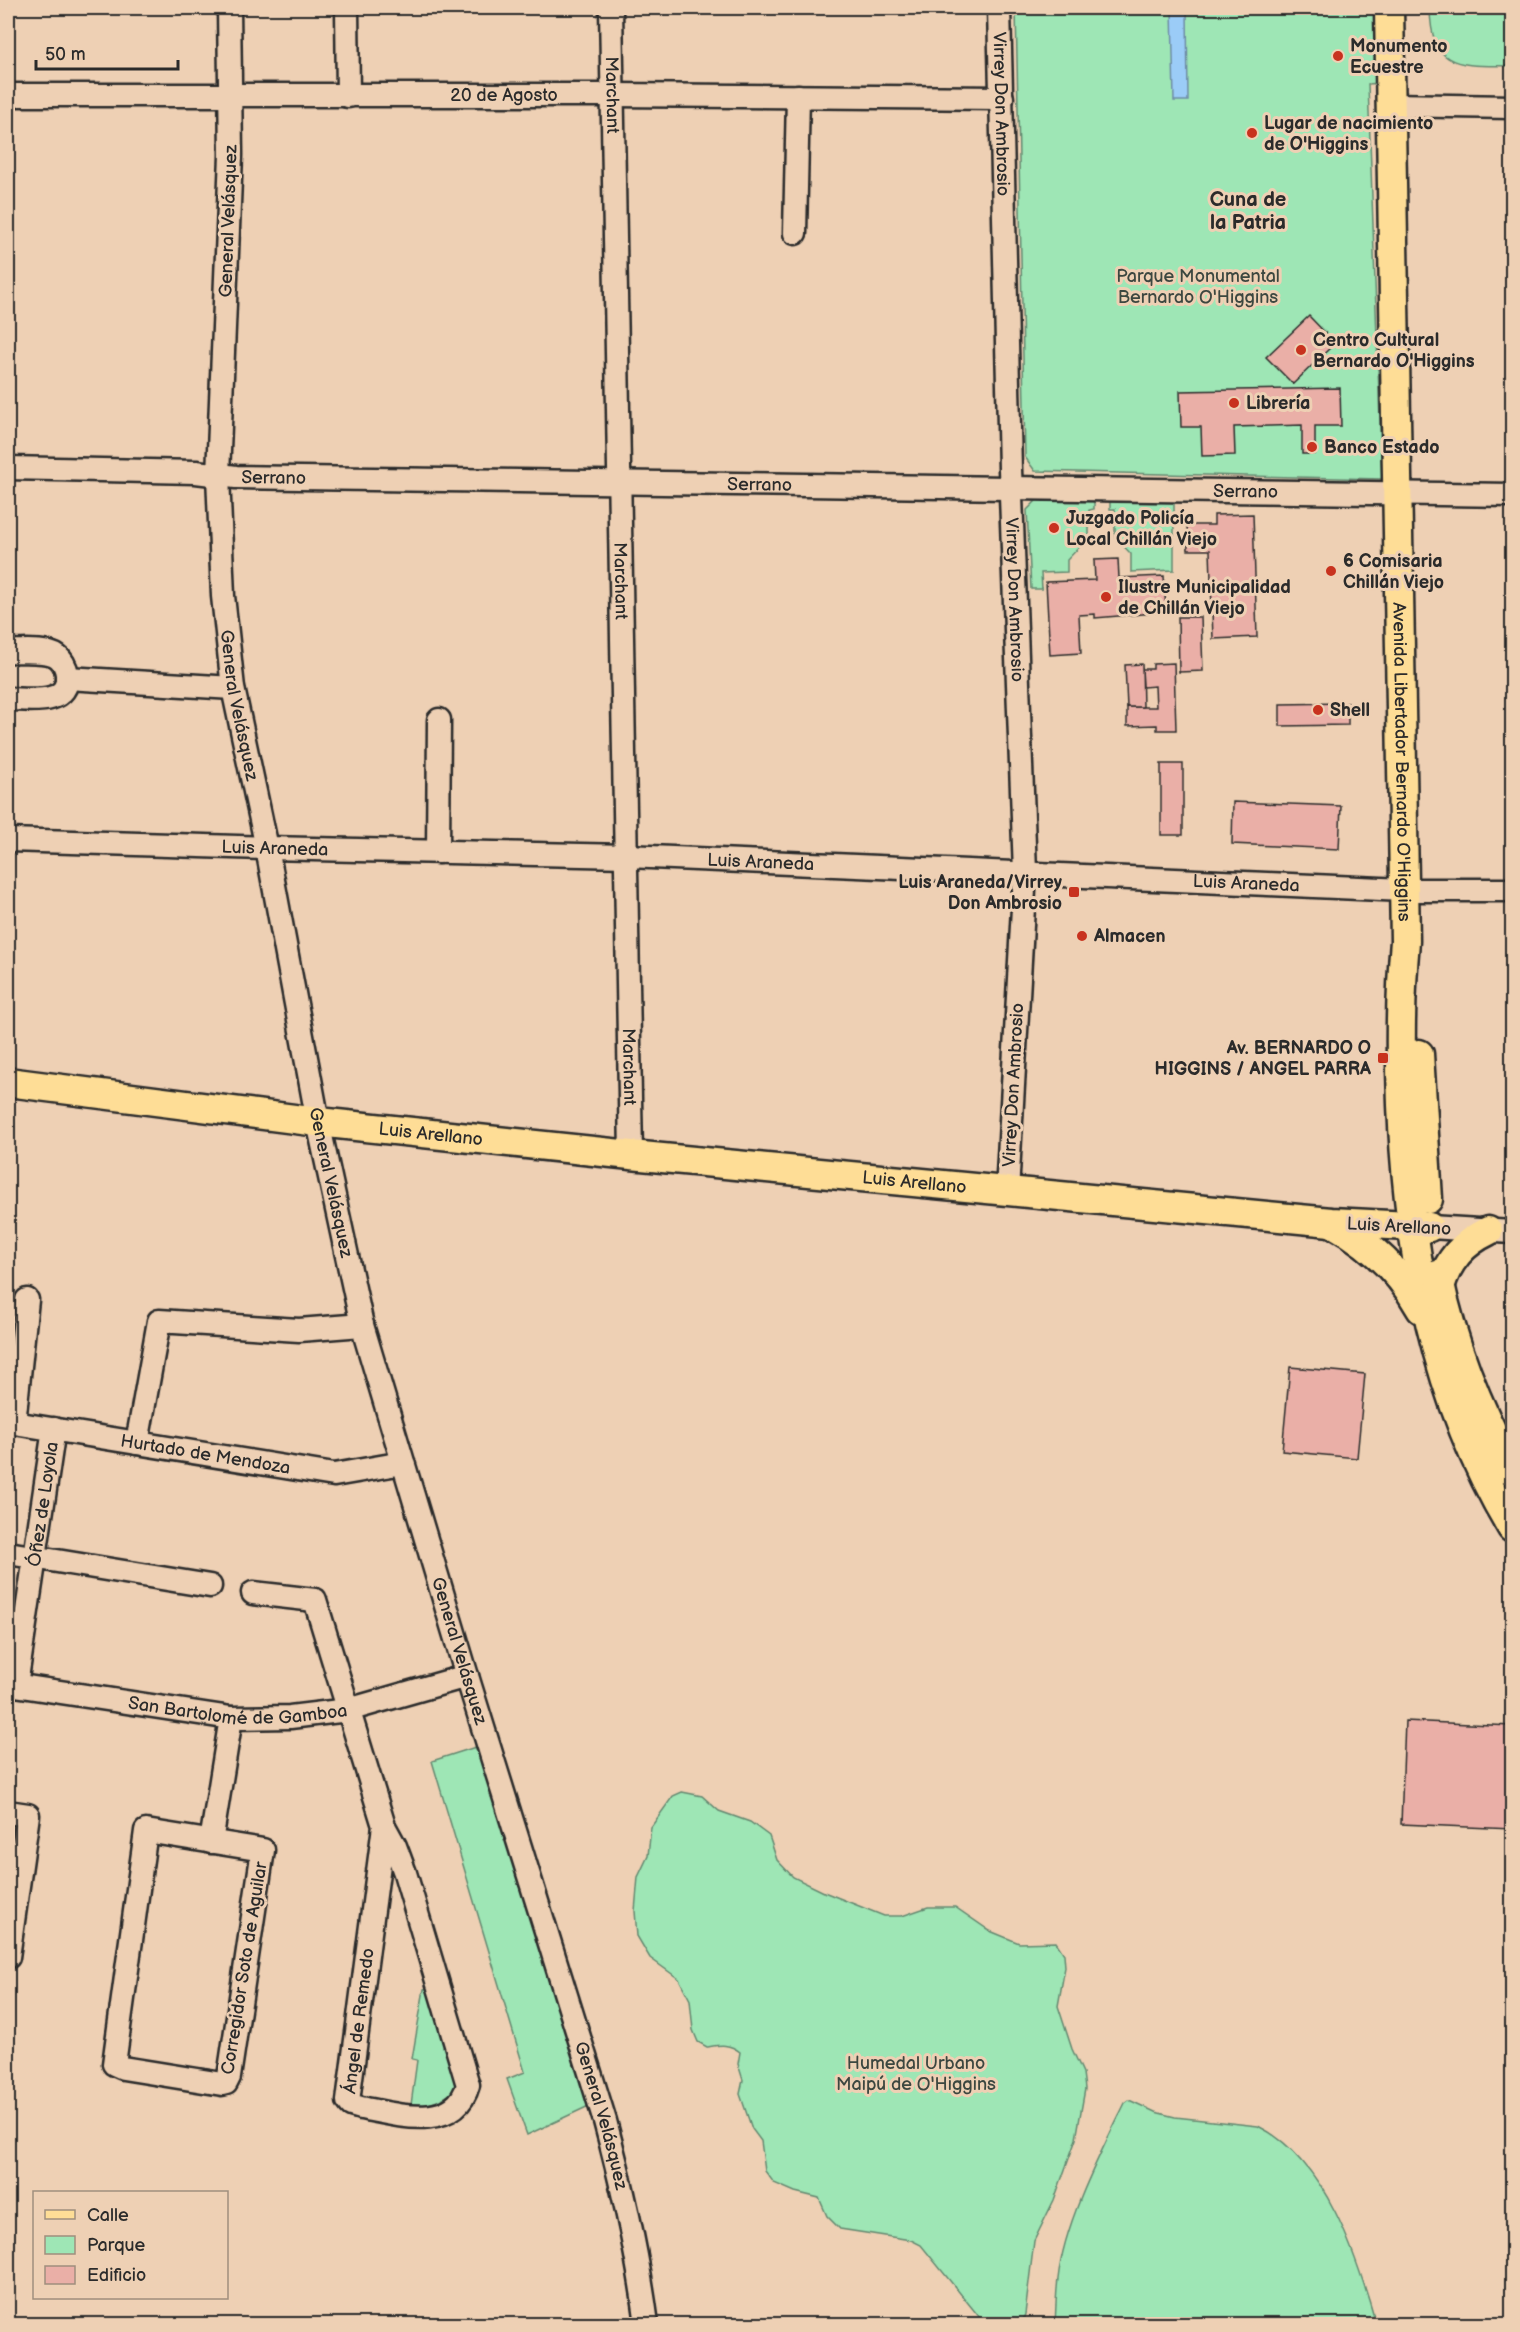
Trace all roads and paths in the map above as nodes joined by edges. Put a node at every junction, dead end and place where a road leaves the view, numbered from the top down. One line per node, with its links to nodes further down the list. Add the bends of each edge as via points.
1 (230, 8): 8 (street, General Velásquez)
2 (347, 8): 9 (street)
3 (611, 8): 6 (street, Marchant)
4 (999, 8): 11 (street, Virrey Don Ambrosio)
5 (1389, 8): 12 (main road, Avenida Libertador Bernardo O'Higgins)
6 (612, 95): 9 (street, 20 de Agosto); 10 (street, 20 de Agosto); 17 (street, Marchant)
7 (8, 96): 8 (street, 20 de Agosto)
8 (231, 96): 9 (street, 20 de Agosto); 16 (street, General Velásquez)
9 (348, 96)
10 (798, 96): 11 (street, 20 de Agosto); 14 (street)
11 (1002, 98): 18 (street, Virrey Don Ambrosio)
12 (1390, 105): 13 (street); 19 (main road, Avenida Libertador Bernardo O'Higgins)
13 (1512, 107)
14 (795, 233)
15 (8, 468): 16 (street, Serrano)
16 (218, 475): 17 (street, Serrano); 23 (street, General Velásquez, via 223,596)
17 (620, 483): 18 (street, Serrano); 29 (street, Marchant)
18 (1011, 488): 19 (street, Serrano); 30 (street, Virrey Don Ambrosio)
19 (1397, 493): 20 (street, Serrano); 31 (main road, Avenida Libertador Bernardo O'Higgins)
20 (1512, 495)
21 (8, 651): 22 (street, via 54,655 64,663)
22 (67, 678): 23 (street); 24 (street, via 62,693 51,699)
23 (233, 688): 27 (street, General Velásquez)
24 (8, 699)
25 (439, 720): 28 (street)
26 (8, 840): 27 (street, Luis Araneda)
27 (267, 848): 28 (street, Luis Araneda); 34 (street, General Velásquez)
28 (438, 852): 29 (street, Luis Araneda)
29 (627, 856): 30 (street, Luis Araneda); 35 (street, Marchant)
30 (1025, 872): 31 (street, Luis Araneda); 36 (street, Virrey Don Ambrosio)
31 (1404, 890): 32 (street, Luis Araneda); 38 (main road, Avenida Libertador Bernardo O'Higgins, via 1405,941 1416,1010)
32 (1512, 890)
33 (8, 1082): 34 (main road, Luis Arellano)
34 (318, 1122): 35 (main road, Luis Arellano); 42 (street, General Velásquez)
35 (631, 1155): 36 (main road, Luis Arellano)
36 (1006, 1192): 37 (main road, Luis Arellano)
37 (1331, 1222): 38 (main road, Luis Arellano); 43 (main road, via 1386,1262 1413,1295)
38 (1421, 1226): 39 (street, Luis Arellano); 40 (main road, Avenida Libertador Bernardo O'Higgins); 43 (main road, Avenida Libertador Bernardo O'Higgins)
39 (1500, 1232): 40 (main road, via 1475,1237 1449,1265)
40 (1440, 1287): 48 (main road, Avenida Libertador Bernardo O'Higgins, via 1468,1375)
41 (27, 1300): 44 (street)
42 (362, 1325): 46 (street, via 298,1330 159,1321); 47 (street, General Velásquez)
43 (1431, 1333): 49 (main road, Avenida Libertador Bernardo O'Higgins, via 1469,1441)
44 (11, 1422): 45 (street, Hurtado de Mendoza)
45 (54, 1429): 46 (street, Hurtado de Mendoza); 51 (street, Óñez de Loyola)
46 (137, 1443): 47 (street, Hurtado de Mendoza, via 334,1475)
47 (403, 1463): 54 (street, General Velásquez)
48 (1512, 1471)
49 (1512, 1528)
50 (8, 1553): 51 (street)
51 (35, 1558): 52 (street); 55 (street, Óñez de Loyola)
52 (210, 1586)
53 (252, 1593): 56 (street, Ángel de Remedo, via 315,1600)
54 (467, 1676): 56 (street, San Bartolomé de Gamboa); 64 (street, General Velásquez, via 605,2121)
55 (12, 1684): 57 (street, San Bartolomé de Gamboa)
56 (348, 1710): 57 (street, San Bartolomé de Gamboa, via 290,1717); 59 (street, Ángel de Remedo)
57 (231, 1718): 60 (street)
58 (8, 1812): 63 (street, via 27,1815)
59 (384, 1826): 61 (street, Ángel de Remedo); 62 (street, Ángel de Remedo, via 395,1846)
60 (211, 1842): 60 (street, Corregidor Soto de Aguilar, via 146,1831 114,2060 118,2067 222,2084 228,2080 263,1850)
61 (375, 1898): 62 (street); 62 (street, Ángel de Remedo, via 348,2101 361,2108 427,2118 462,2102 468,2085)
62 (412, 1902)
63 (8, 1957)
64 (647, 2325)

